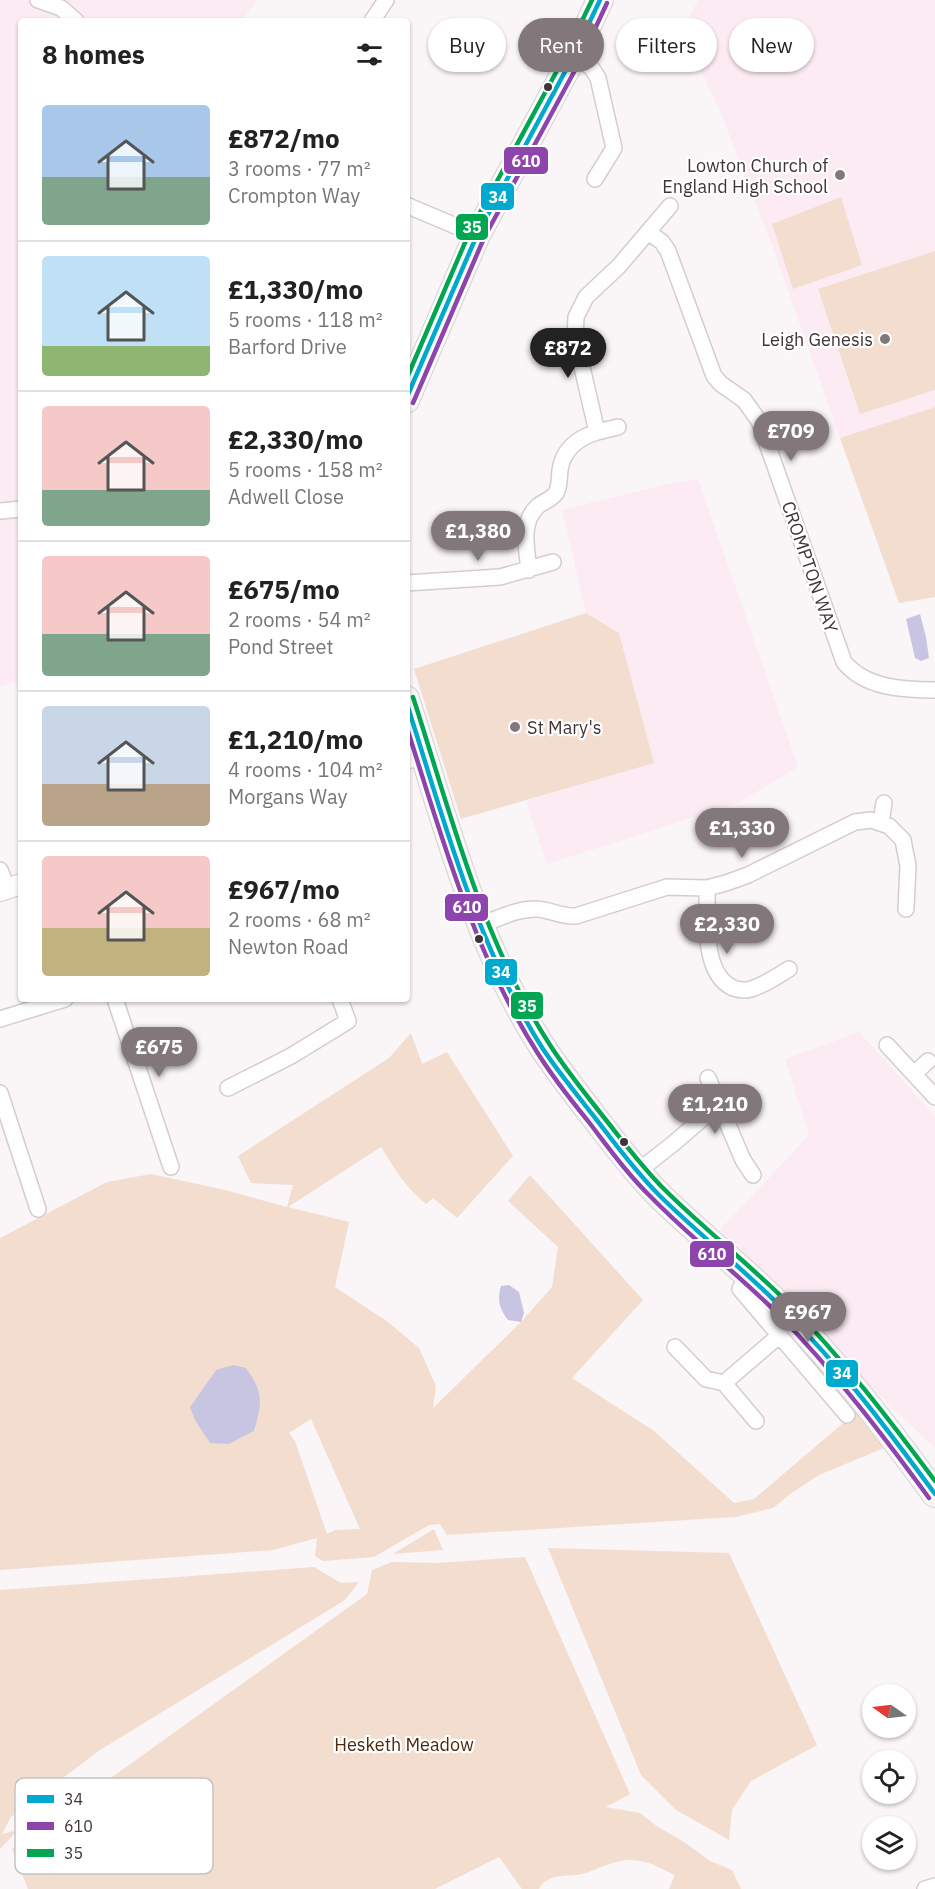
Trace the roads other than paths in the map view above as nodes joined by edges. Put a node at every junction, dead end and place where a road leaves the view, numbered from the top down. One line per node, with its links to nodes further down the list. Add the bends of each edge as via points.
1 (38, 0): 4 (street)
2 (386, 0): 6 (street)
3 (600, 0): 7 (main road)
4 (65, 4): 5 (street)
5 (74, 18)
6 (374, 18)
7 (591, 18)
8 (565, 72): 14 (main road)
9 (594, 72): 10 (street, via 614,148)
10 (595, 180)
11 (670, 206): 13 (street)
12 (410, 207): 14 (street)
13 (648, 232): 17 (street, via 586,297 576,317 576,337); 23 (street, CROMPTON WAY, via 668,251 714,376 744,400 759,421 844,662 871,683)
14 (477, 235): 15 (main road)
15 (410, 386)
16 (618, 427): 17 (street)
17 (597, 432): 21 (street, via 571,446 563,457 555,494 530,515 526,536)
18 (18, 509): 19 (street)
19 (0, 511)
20 (553, 562): 21 (street)
21 (529, 570): 22 (street, via 501,577)
22 (410, 583)
23 (935, 690)
24 (410, 724): 25 (main road)
25 (415, 756): 30 (main road)
26 (884, 802): 27 (street)
27 (881, 822): 28 (street, via 855,822 748,874); 29 (street, via 903,840 908,867)
28 (707, 888): 30 (street, via 667,887 576,916 534,909); 31 (street, via 709,948 713,967 724,982 736,990 751,989)
29 (906, 909)
30 (480, 925): 45 (main road, via 518,1007 544,1049)
31 (789, 969)
32 (55, 1002): 35 (street)
33 (116, 1002): 44 (street)
34 (341, 1002): 40 (street, via 348,1022)
35 (0, 1019)
36 (887, 1045): 38 (street)
37 (928, 1061): 38 (street)
38 (915, 1073): 42 (street)
39 (708, 1078): 43 (street)
40 (228, 1088)
41 (0, 1093): 47 (street)
42 (935, 1097)
43 (720, 1104): 45 (street); 46 (street)
44 (171, 1167)
45 (637, 1172): 48 (main road)
46 (753, 1175)
47 (38, 1209)
48 (748, 1274): 49 (street, via 740,1288); 54 (main road, via 844,1377)
49 (780, 1335): 51 (street); 52 (street)
50 (675, 1347): 51 (street, via 706,1379)
51 (724, 1383): 53 (street)
52 (847, 1415)
53 (756, 1421)
54 (933, 1485)
55 (935, 1886): 56 (street)
56 (925, 1889)

